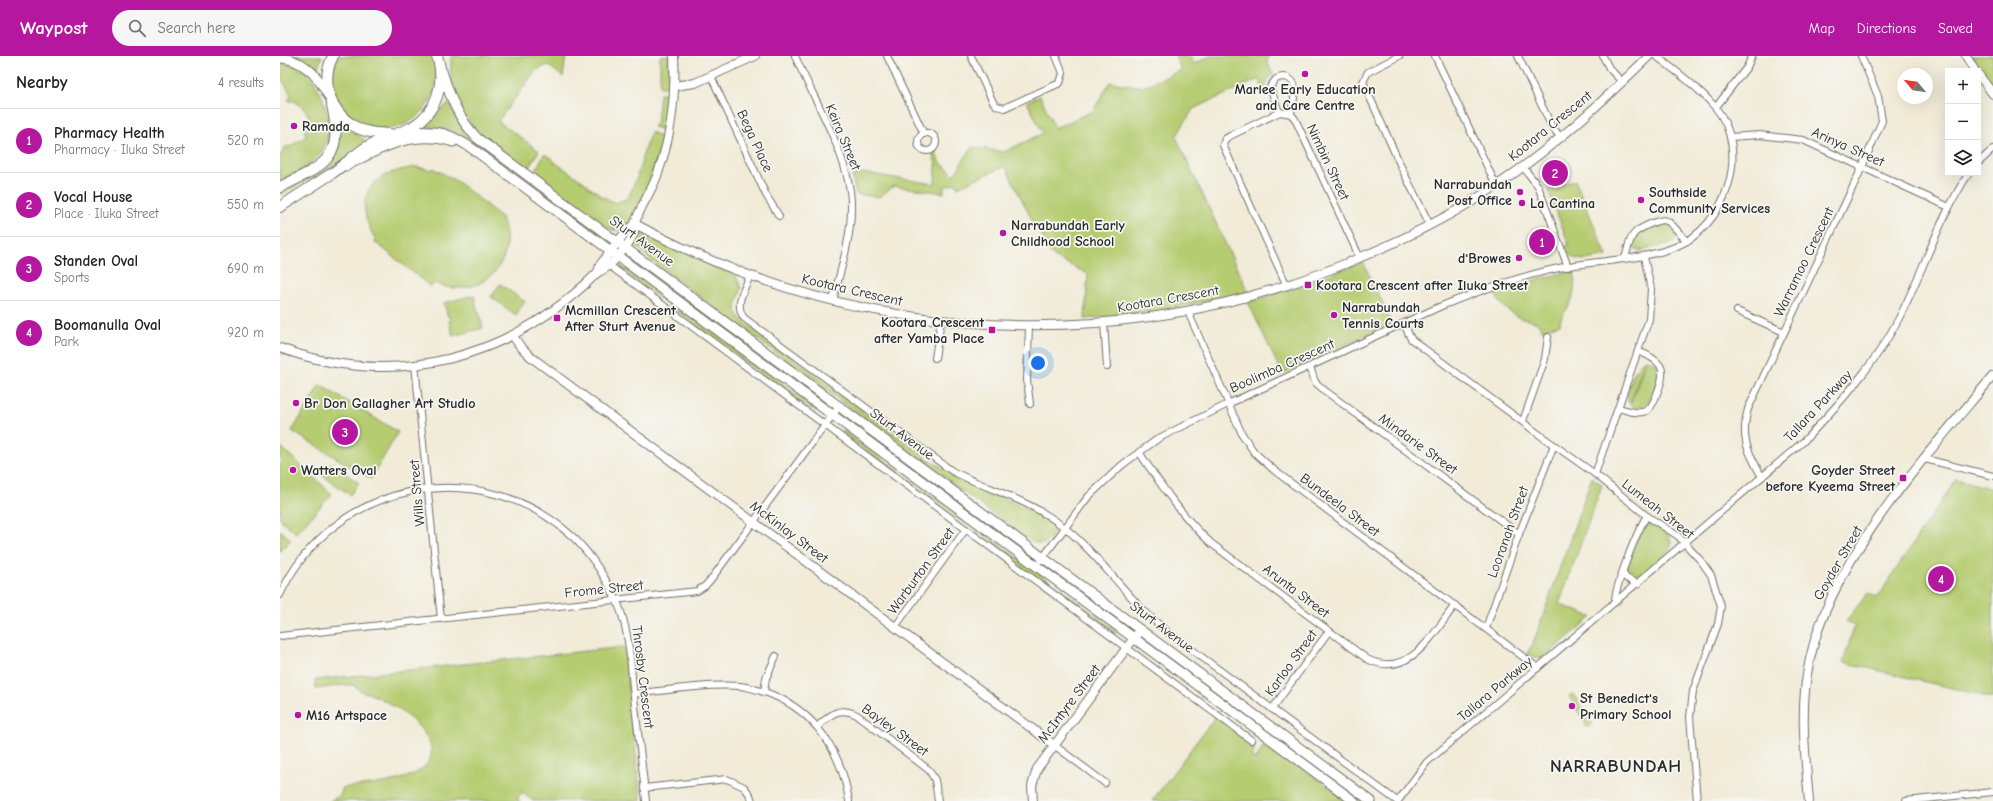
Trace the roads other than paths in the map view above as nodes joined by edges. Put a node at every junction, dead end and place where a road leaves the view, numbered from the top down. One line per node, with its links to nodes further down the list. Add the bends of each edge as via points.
1 (333, 56): 27 (highway, via 327,76)
2 (437, 56): 21 (highway)
3 (444, 56): 21 (highway)
4 (674, 56): 25 (street)
5 (754, 56): 22 (street)
6 (795, 56): 61 (street, Keira Street, via 840,154 850,190 850,228)
7 (887, 56): 32 (street)
8 (972, 56): 9 (street, via 993,102 1004,108 1060,83 1063,73)
9 (1056, 56)
10 (1399, 56): 50 (street, via 1368,72 1363,82)
11 (1434, 56): 43 (street)
12 (1518, 56): 33 (street, via 1550,125)
13 (1603, 56): 24 (street, via 1609,68)
14 (1649, 56): 24 (street, Kootara Crescent)
15 (1656, 56): 28 (street, Boolimba Crescent)
16 (1752, 56): 28 (street, via 1747,67)
17 (1861, 56): 39 (street, Warramoo Crescent, via 1878,96 1882,120)
18 (1966, 56): 20 (street)
19 (280, 58): 27 (main road, via 293,60 307,68 318,78)
20 (1973, 68)
21 (442, 70): 31 (highway, via 439,92 429,111 416,124); 52 (main road, Sturt Avenue, via 454,108 477,138)
22 (711, 76): 25 (street, via 691,84); 48 (street, Bega Place, via 766,195)
23 (1981, 78): 26 (street)
24 (1622, 82): 33 (street, Kootara Crescent)
25 (674, 86): 49 (street, via 672,117 663,157)
26 (1993, 94)
27 (330, 99): 31 (highway, via 341,115 355,126 370,132); 44 (highway, via 336,134 332,152 318,167)
28 (1716, 107): 34 (street, Boolimba Crescent)
29 (1279, 112): 30 (street, Nimbin Street); 30 (street, via 1270,88 1276,79 1284,77 1291,80 1295,88); 60 (street, via 1230,136 1225,139 1223,145)
30 (1290, 114): 55 (street, Nimbin Street, via 1295,119)
31 (397, 133): 35 (main road, Sturt Avenue, via 442,132); 40 (highway, via 367,147)
32 (924, 134)
33 (1560, 137): 38 (street, Kootara Crescent)
34 (1730, 138): 39 (street, Arinya Street, via 1759,135 1803,140); 51 (street, Boolimba Crescent, via 1731,170 1728,187 1708,224)
35 (474, 149): 40 (main road, via 440,139 402,141 381,147); 53 (main road, Sturt Avenue)
36 (1993, 149): 37 (street)
37 (1981, 160)
38 (1523, 167): 43 (street, Kootara Crescent); 58 (street, via 1538,186)
39 (1863, 167): 47 (street, Arinya Street); 68 (street, Warramoo Crescent)
40 (330, 174): 42 (highway)
41 (1967, 176): 47 (street, Tallara Parkway)
42 (316, 183): 45 (highway); 46 (highway)
43 (1496, 186): 50 (street, Kootara Crescent)
44 (280, 187)
45 (280, 198)
46 (280, 207)
47 (1949, 207): 90 (street, Tallara Parkway, via 1898,320 1861,378 1804,442)
48 (779, 216)
49 (635, 224): 52 (street, via 628,229); 59 (street, Kootara Crescent)
50 (1430, 225): 55 (street, Kootara Crescent)
51 (1687, 241): 54 (street, Boolimba Crescent); 56 (street, via 1666,221 1661,220 1640,228 1632,235)
52 (622, 244): 53 (street); 80 (main road, Sturt Avenue)
53 (614, 253): 57 (street); 82 (main road, Sturt Avenue)
54 (1644, 257): 56 (street, Boolimba Crescent); 72 (street, via 1651,289 1651,303 1649,319)
55 (1360, 258): 60 (street, Kootara Crescent)
56 (1625, 258): 58 (street, Boolimba Crescent)
57 (607, 263): 69 (street, via 603,270 559,308); 84 (street)
58 (1568, 266): 66 (street, Boolimba Crescent, via 1474,292)
59 (750, 276): 61 (street, Kootara Crescent); 94 (street, Sturt Avenue, via 739,302 740,312 744,318 952,470 1033,507)
60 (1287, 286): 63 (street, Kootara Crescent)
61 (833, 301): 64 (street, Kootara Crescent)
62 (1737, 311): 68 (street)
63 (1188, 312): 65 (street, Kootara Crescent); 79 (street, Bundeela Street)
64 (941, 320): 67 (street, Kootara Crescent); 73 (street)
65 (1104, 323): 67 (street, Kootara Crescent); 75 (street)
66 (1404, 324): 76 (street, Boolimba Crescent); 83 (street, Lumeah Street, via 1411,339)
67 (1029, 326): 78 (street, via 1027,380)
68 (1784, 332): 90 (street, Warramoo Crescent, via 1748,409 1744,424 1744,440 1748,452)
69 (513, 336): 74 (street, via 470,354); 93 (street, McKinlay Street, via 528,354)
70 (1548, 337): 83 (street, via 1545,359)
71 (280, 348): 74 (street, via 346,364 386,367)
72 (1638, 351): 81 (street); 81 (street, via 1655,359 1663,372 1663,379 1652,405 1646,411)
73 (935, 358)
74 (416, 365): 91 (street, Wills Street)
75 (1107, 367)
76 (1310, 367): 79 (street, Boolimba Crescent); 96 (street, Mindarie Street, via 1315,382 1324,390)
77 (1993, 376): 87 (street, Goyder Street)
78 (1030, 404)
79 (1228, 404): 86 (street, Boolimba Crescent, via 1159,438); 105 (street, Bundeela Street, via 1254,452 1275,471)
80 (840, 405): 82 (street, Frome Street); 98 (main road, Sturt Avenue)
81 (1619, 408): 88 (street)
82 (833, 415): 84 (street, Frome Street); 99 (main road, Sturt Avenue)
83 (1523, 421): 85 (street, Lumeah Street)
84 (825, 425): 93 (street, Frome Street); 95 (street)
85 (1554, 444): 88 (street, Lumeah Street); 96 (street, Looranah Street)
86 (1138, 452): 94 (street, Boolimba Crescent, via 1088,497); 110 (street, Arunta Street, via 1175,505 1197,531)
87 (1925, 459): 89 (street); 134 (street, Goyder Street, via 1886,509 1847,568 1832,595 1820,626 1810,659 1804,694 1803,727)
88 (1595, 474): 92 (street, Lumeah Street)
89 (1993, 476)
90 (1762, 477): 97 (street, Tallara Parkway)
91 (428, 488): 102 (street, Throsby Crescent, via 384,498 358,510 341,522 307,552); 103 (street, Throsby Crescent, via 480,490 512,499 538,511 564,529 583,548 599,567); 106 (street, Wills Street)
92 (1647, 516): 97 (street, Lumeah Street); 100 (street, via 1640,526)
93 (754, 522): 103 (street, Frome Street, via 710,581 700,589); 107 (street, McKinlay Street)
94 (1064, 528): 98 (street, Boolimba Crescent); 118 (street, Sturt Avenue, via 1098,558 1133,600 1164,630)
95 (966, 529): 107 (street, Warburton Street); 113 (street)
96 (1519, 534): 108 (street, Looranah Street)
97 (1685, 543): 101 (street, Tallara Parkway); 133 (street, Lumeah Street, via 1711,575 1721,606 1718,624 1690,704)
98 (1043, 556): 99 (street, Boolimba Crescent); 109 (main road, Sturt Avenue)
99 (1036, 566): 112 (main road, Sturt Avenue)
100 (1623, 573): 101 (street, via 1626,578); 104 (street, via 1615,597)
101 (1638, 584): 104 (street, Tallara Parkway)
102 (280, 595)
103 (617, 600): 106 (street, Frome Street); 117 (street, Throsby Crescent, via 628,643)
104 (1616, 602): 115 (street, Tallara Parkway)
105 (1455, 605): 108 (street, Bundeela Street); 110 (street, Arunta Street, via 1420,649 1406,660 1392,665 1378,664 1366,659)
106 (441, 619): 111 (street, Frome Street)
107 (895, 627): 121 (street, McKinlay Street)
108 (1486, 628): 115 (street, Bundeela Street)
109 (1141, 629): 112 (street, McIntyre Street); 131 (main road, Sturt Avenue)
110 (1329, 631): 118 (street, Karloo Street)
111 (280, 636)
112 (1134, 638): 113 (street, McIntyre Street); 130 (main road, Sturt Avenue)
113 (1127, 648): 120 (street); 121 (street, McIntyre Street)
114 (776, 656): 116 (street, via 766,678)
115 (1538, 668): 132 (street, Tallara Parkway, via 1427,762)
116 (764, 692): 117 (street, via 742,686 727,686); 119 (street, via 798,709)
117 (634, 694): 123 (street, Throsby Crescent)
118 (1272, 709): 132 (street, Sturt Avenue)
119 (818, 726): 127 (street, via 839,761); 128 (street, Bayley Street, via 836,712 849,711 857,715 929,770 935,780)
120 (1251, 740)
121 (1054, 745): 122 (street); 129 (street, McIntyre Street, via 1034,774)
122 (1105, 783)
123 (644, 788): 125 (street, Throsby Crescent); 126 (street, via 727,779 744,787)
124 (1993, 792): 135 (street)
125 (646, 801)
126 (752, 801)
127 (849, 801)
128 (938, 801)
129 (1033, 801)
130 (1354, 801)
131 (1371, 801)
132 (1397, 801)
133 (1698, 801)
134 (1809, 801)
135 (1906, 801)

